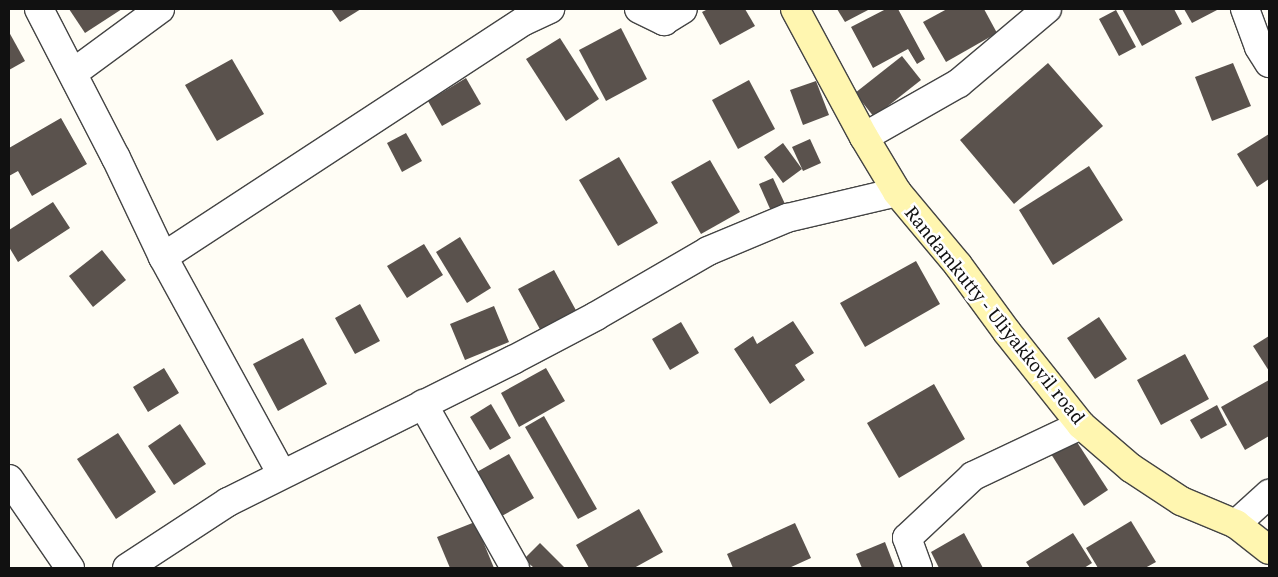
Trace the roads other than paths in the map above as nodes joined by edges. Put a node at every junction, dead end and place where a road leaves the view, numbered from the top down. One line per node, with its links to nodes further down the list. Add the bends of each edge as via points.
1 (38, 9): 10 (street)
2 (160, 9): 10 (street)
3 (550, 9): 13 (street, via 524,20)
4 (639, 9): 5 (street, via 664,21)
5 (683, 9)
6 (796, 9): 11 (street, Randamkutty - Uliyakkovil road)
7 (1047, 9): 11 (street, via 959,83)
8 (1245, 9): 9 (street, via 1259,47)
9 (1269, 63)
10 (73, 74): 13 (street)
11 (864, 137): 12 (street, Randamkutty - Uliyakkovil road)
12 (897, 192): 14 (street, via 787,218 708,251 596,316); 15 (street, Randamkutty - Uliyakkovil road)
13 (163, 258): 16 (street)
14 (423, 404): 16 (street); 23 (street)
15 (1081, 424): 19 (street, Randamkutty - Uliyakkovil road, via 1131,468 1181,501); 24 (street, via 973,476 907,538)
16 (282, 474): 22 (street, via 228,502)
17 (9, 479): 21 (street)
18 (1269, 494): 19 (street)
19 (1236, 524): 20 (street, Randamkutty - Uliyakkovil road)
20 (1269, 550)
21 (70, 568)
22 (127, 568)
23 (515, 568)
24 (918, 568)

